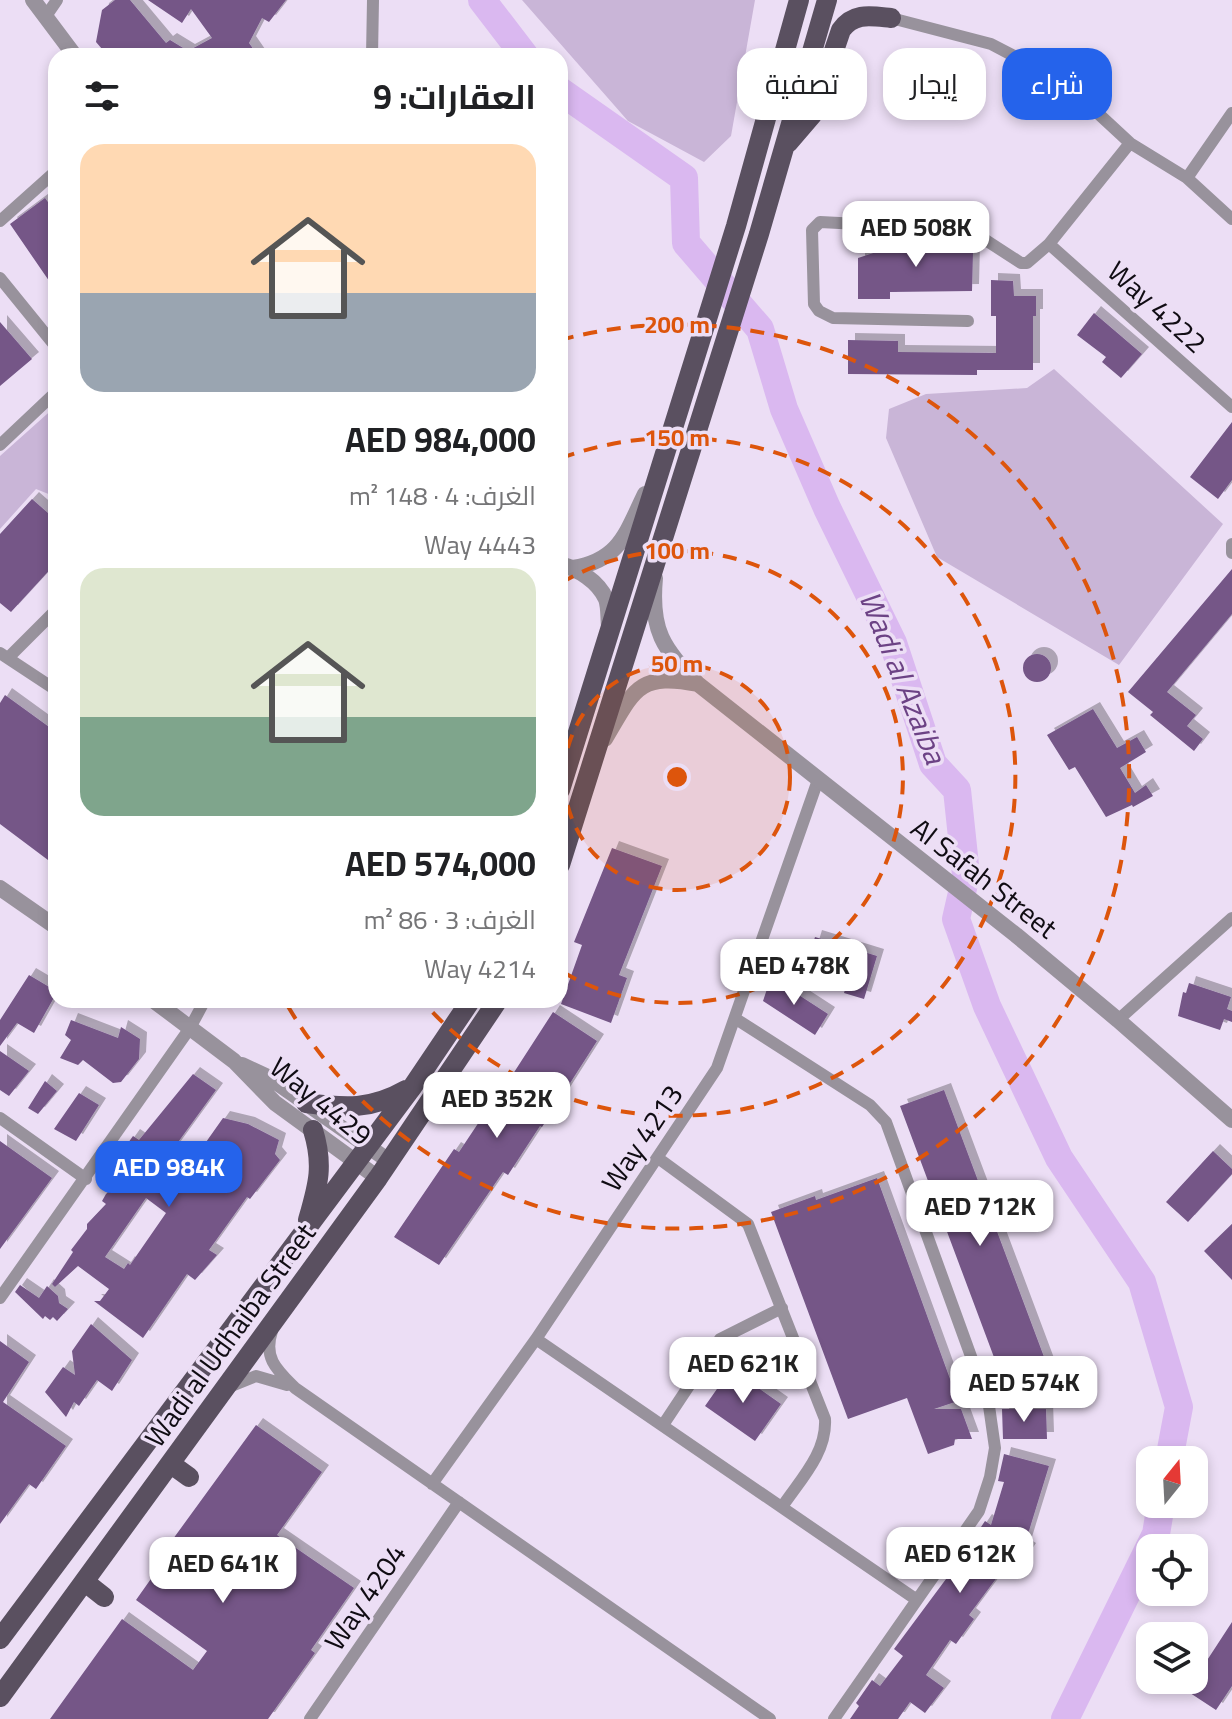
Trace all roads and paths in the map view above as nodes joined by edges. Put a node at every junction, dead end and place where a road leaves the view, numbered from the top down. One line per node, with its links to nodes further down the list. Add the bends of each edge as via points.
1 (33, 0): 7 (street)
2 (57, 0): 7 (street)
3 (373, 0): 10 (street)
4 (799, 0): 25 (main road)
5 (827, 0): 13 (main road)
6 (864, 0): 8 (main road)
7 (46, 16): 9 (street)
8 (891, 18): 12 (street, via 991,44 1035,67 1076,93); 13 (main road, via 865,15 847,21 812,115)
9 (69, 48)
10 (372, 48)
11 (1232, 113): 15 (street)
12 (1130, 143): 15 (street); 18 (street)
13 (785, 145): 26 (main road)
14 (48, 178): 17 (street)
15 (1187, 178): 16 (street)
16 (1232, 219)
17 (0, 221)
18 (1049, 244): 20 (street, via 1030,262 1021,263 935,211 878,225 815,224 814,304 826,316); 23 (street, Way 4222)
19 (0, 278): 21 (street)
20 (968, 321)
21 (48, 337)
22 (48, 400): 24 (street)
23 (1232, 407)
24 (0, 445)
25 (666, 450): 27 (street, via 617,550 602,561); 30 (main road)
26 (656, 565): 32 (street, Al Safah Street, via 660,637); 34 (main road)
27 (568, 566)
28 (568, 567): 30 (street, via 591,580 606,599)
29 (48, 617): 31 (street)
30 (610, 635): 35 (main road)
31 (4, 656): 33 (street)
32 (698, 684): 34 (street, via 661,679 646,683); 36 (street, Al Safah Street)
33 (48, 685)
34 (597, 753): 37 (main road)
35 (568, 765)
36 (818, 780): 45 (street, Way 4213); 46 (street, Al Safah Street)
37 (568, 841)
38 (0, 888): 40 (street)
39 (1232, 918): 46 (street)
40 (48, 920)
41 (164, 1008): 47 (street, Way 4429)
42 (201, 1008): 47 (street)
43 (466, 1008): 49 (main road, Wadi al Udhaiba Street)
44 (493, 1008): 56 (main road, Wadi al Udhaiba Street)
45 (736, 1019): 55 (street, Way 4213, via 717,1068); 73 (street, via 870,1105 886,1122 989,1406 995,1448 979,1511)
46 (1118, 1020): 52 (street, Al Safah Street)
47 (190, 1028): 48 (street, Way 4429); 57 (street)
48 (234, 1061): 50 (street, Way 4429); 53 (street, Way 4429, via 275,1103)
49 (413, 1086): 50 (main road, via 386,1102 362,1107); 54 (main road, Wadi al Udhaiba Street)
50 (306, 1103): 54 (street, Way 4429)
51 (0, 1118): 57 (street)
52 (1232, 1120)
53 (313, 1130): 54 (street, Way 4429); 58 (main road, via 320,1154 319,1180)
54 (362, 1155): 56 (street, Way 4429); 58 (main road, Wadi al Udhaiba Street)
55 (658, 1158): 60 (street, via 748,1224); 62 (street, Way 4213)
56 (384, 1170): 61 (main road, Wadi al Udhaiba Street)
57 (86, 1179): 59 (street)
58 (305, 1232): 74 (main road, Wadi al Udhaiba Street)
59 (0, 1298)
60 (782, 1308): 65 (street, via 720,1339); 70 (street, via 826,1431 822,1448)
61 (278, 1317): 63 (street, via 268,1352 273,1366); 64 (main road, Wadi al Udhaiba Street)
62 (536, 1339): 65 (street); 68 (street, Way 4213)
63 (295, 1388): 64 (street, via 256,1376); 68 (street)
64 (227, 1389): 66 (main road, Wadi al Udhaiba Street)
65 (663, 1425): 70 (street)
66 (171, 1464): 67 (main road); 71 (main road, Wadi al Udhaiba Street)
67 (189, 1477)
68 (432, 1484): 69 (street)
69 (459, 1502): 77 (street, Way 4204); 78 (street)
70 (782, 1507): 73 (street)
71 (85, 1582): 72 (main road); 76 (main road, Wadi al Udhaiba Street)
72 (104, 1597)
73 (917, 1600): 79 (street)
74 (7, 1624): 75 (main road, Wadi al Udhaiba Street)
75 (0, 1639)
76 (0, 1697)
77 (310, 1719)
78 (770, 1719)
79 (834, 1719)

